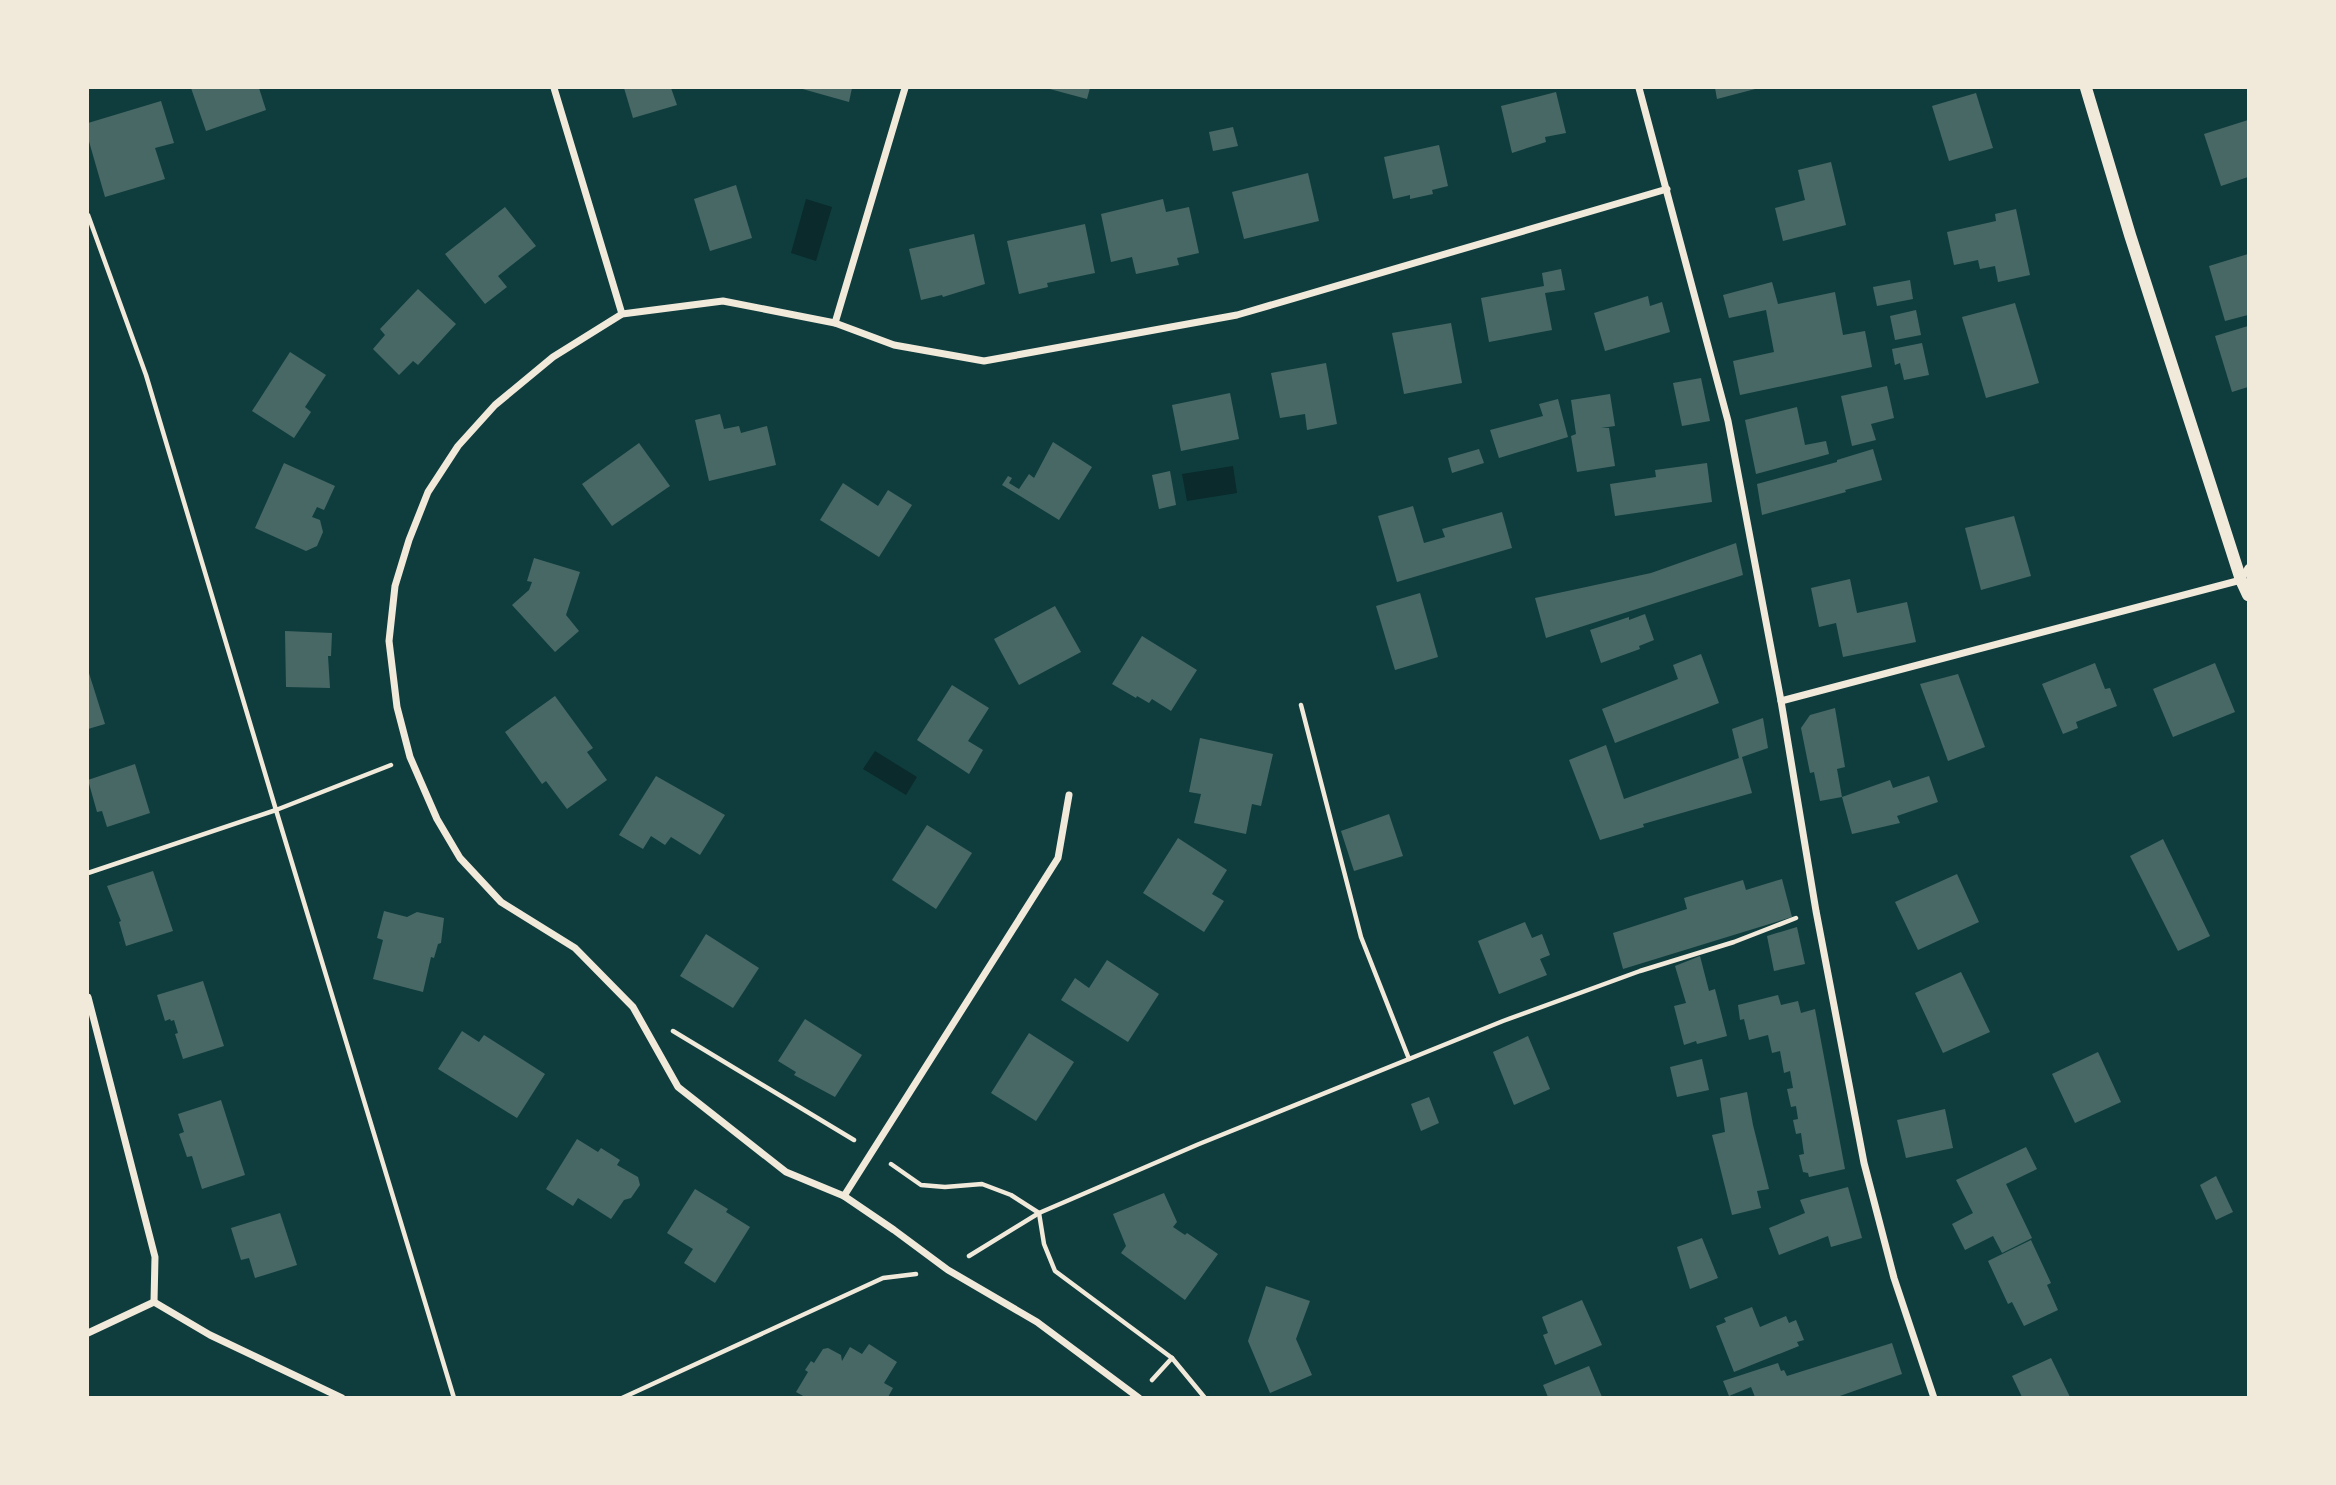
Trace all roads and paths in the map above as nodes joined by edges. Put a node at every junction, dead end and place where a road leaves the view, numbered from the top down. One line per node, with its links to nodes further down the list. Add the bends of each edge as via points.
1 (554, 88): 7 (street)
2 (905, 88): 8 (street)
3 (1639, 88): 5 (street)
4 (2086, 88): 10 (street)
5 (1667, 189): 8 (street, via 1237,315 984,361 894,345); 12 (street, via 1728,421)
6 (88, 215): 16 (path, via 146,375)
7 (622, 314): 8 (street, via 723,301); 14 (street, via 552,357 495,405 458,446 428,492 395,586 388,641)
8 (835, 323)
9 (2249, 568): 10 (street)
10 (2241, 580): 11 (street); 12 (street)
11 (2249, 595)
12 (1781, 701): 18 (street)
13 (1301, 705): 21 (path, via 1361,937)
14 (410, 757): 16 (path); 20 (street, via 460,858 502,902 575,948)
15 (1069, 795): 22 (street, via 1058,858)
16 (276, 810): 17 (path); 31 (path)
17 (88, 873)
18 (1816, 911): 21 (path, via 1503,1021); 34 (street, via 1864,1163 1894,1278)
19 (88, 997): 26 (street, via 155,1257)
20 (633, 1007): 22 (path); 23 (street, via 678,1087 786,1172)
21 (1409, 1059): 24 (path)
22 (871, 1150): 23 (street); 24 (path, via 921,1185 982,1184)
23 (844, 1196): 25 (street)
24 (1039, 1213): 25 (path); 28 (path, via 1044,1244 1055,1270)
25 (948, 1270): 29 (street, via 1037,1322); 32 (path, via 883,1278)
26 (154, 1302): 27 (street); 30 (street, via 210,1335)
27 (88, 1333)
28 (1172, 1358): 29 (path); 33 (path)
29 (1138, 1397)
30 (342, 1398)
31 (454, 1398)
32 (622, 1398)
33 (1205, 1398)
34 (1934, 1398)

